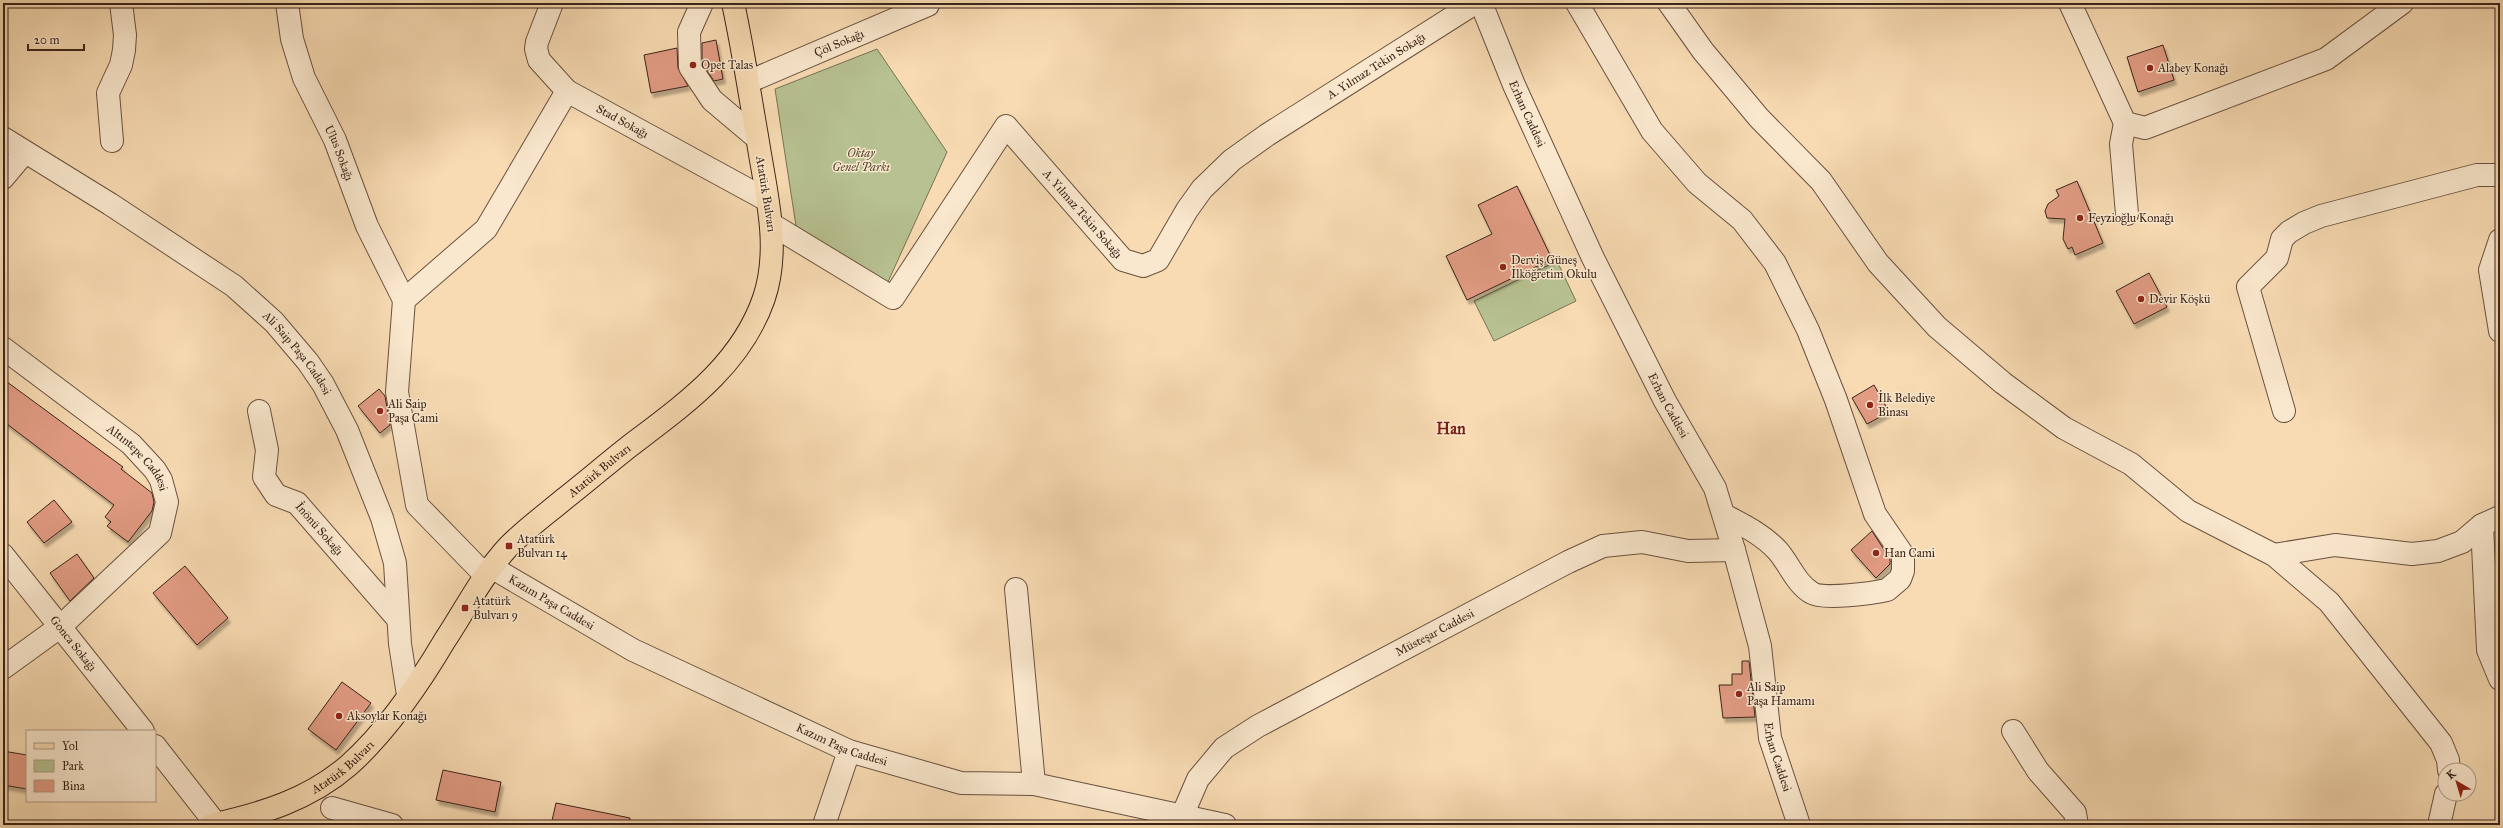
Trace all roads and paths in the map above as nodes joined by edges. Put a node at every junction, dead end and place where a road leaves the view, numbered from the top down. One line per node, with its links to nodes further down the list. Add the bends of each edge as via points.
1 (121, 3): 18 (street, via 124,50 121,65 108,93)
2 (287, 3): 27 (street, Ulus Sokağı, via 292,39 304,78 335,140 367,226)
3 (552, 3): 14 (street, Stad Sokağı, via 536,49 539,60)
4 (702, 3): 17 (street, via 689,32 690,67 712,100)
5 (733, 3): 13 (main road, Atatürk Bulvarı)
6 (927, 3): 13 (street, Çöl Sokağı, via 928,5)
7 (1475, 3): 24 (street, A. Yılmaz Tekin Sokağı, via 1249,146 1202,189 1174,231 1163,254 1150,264 1136,266 1123,260 1006,126 893,298)
8 (1481, 3): 32 (street, Erhan Caddesi, via 1514,85 1593,258 1665,401 1715,488)
9 (1577, 3): 32 (street, via 1652,131 1698,183 1742,220 1775,263 1808,330 1834,393 1875,514 1903,555 1904,571 1897,582 1887,590 1823,597 1803,586 1777,550 1757,534)
10 (1669, 3): 36 (street, via 1703,51 1760,118 1821,181 1878,263 1937,327 2003,383 2064,428 2132,464 2188,512)
11 (2070, 3): 15 (street)
12 (2402, 3): 15 (street, via 2326,59 2145,128)
13 (748, 82): 17 (main road, Atatürk Bulvarı)
14 (567, 91): 22 (street, Stad Sokağı); 27 (street, via 486,229)
15 (2125, 123): 23 (street, via 2121,144)
16 (3, 138): 19 (street, Ali Saip Paşa Caddesi)
17 (757, 138): 22 (main road, Atatürk Bulvarı)
18 (112, 141)
19 (25, 152): 21 (street); 39 (street, Ali Saip Paşa Caddesi, via 110,204 234,286 292,342 323,384 336,407 366,473 395,563)
20 (2500, 175): 31 (street, via 2477,175 2328,214 2289,232 2280,244 2277,258 2248,287)
21 (3, 178)
22 (767, 200): 24 (main road, Atatürk Bulvarı)
23 (2127, 214)
24 (770, 224): 37 (main road, Atatürk Bulvarı, via 773,242 769,279 758,313 737,351 684,405 524,532)
25 (2500, 240): 26 (street)
26 (2495, 270): 28 (street)
27 (404, 300): 37 (street, Kazım Paşa Caddesi, via 397,392 417,505)
28 (2500, 331)
29 (3, 348): 40 (street, Altıntepe Caddesi, via 131,444 155,470 165,492 166,512 160,533)
30 (259, 411): 39 (street, İnönü Sokağı, via 267,450 264,477 271,490 283,499 297,503)
31 (2284, 411)
32 (1724, 515): 34 (street, Erhan Caddesi)
33 (2491, 521): 36 (street, via 2462,542 2438,552 2412,554 2335,545); 42 (street, via 2488,650)
34 (1734, 550): 53 (street, Müsteşar Caddesi, via 1688,551 1642,542 1603,546 1568,562 1258,726 1224,748 1198,779); 58 (street, Erhan Caddesi, via 1760,646 1770,738)
35 (3, 555): 40 (street, Gonca Sokağı)
36 (2274, 555): 48 (street, via 2329,602 2441,743)
37 (488, 571): 43 (main road, Atatürk Bulvarı); 47 (street, Kazım Paşa Caddesi, via 633,650)
38 (1016, 589): 49 (street)
39 (398, 619): 43 (street, Ali Saip Paşa Caddesi)
40 (61, 626): 41 (street, Altıntepe Caddesi); 44 (street, Gonca Sokağı)
41 (3, 668)
42 (2500, 680)
43 (408, 695): 50 (main road, Atatürk Bulvarı, via 364,750)
44 (142, 730)
45 (2013, 731): 59 (street, via 2038,771 2075,813)
46 (156, 747): 54 (street)
47 (849, 751): 49 (street, Kazım Paşa Caddesi, via 961,783); 56 (street)
48 (2448, 762)
49 (1034, 784): 53 (street, Kazım Paşa Caddesi)
50 (318, 788): 52 (street); 54 (main road, Atatürk Bulvarı, via 280,806)
51 (2444, 802): 60 (street)
52 (329, 816): 55 (street)
53 (1182, 816): 57 (street, Kazım Paşa Caddesi)
54 (213, 824)
55 (392, 825)
56 (824, 825)
57 (1225, 825)
58 (1799, 825)
59 (2077, 825)
60 (2439, 825)

